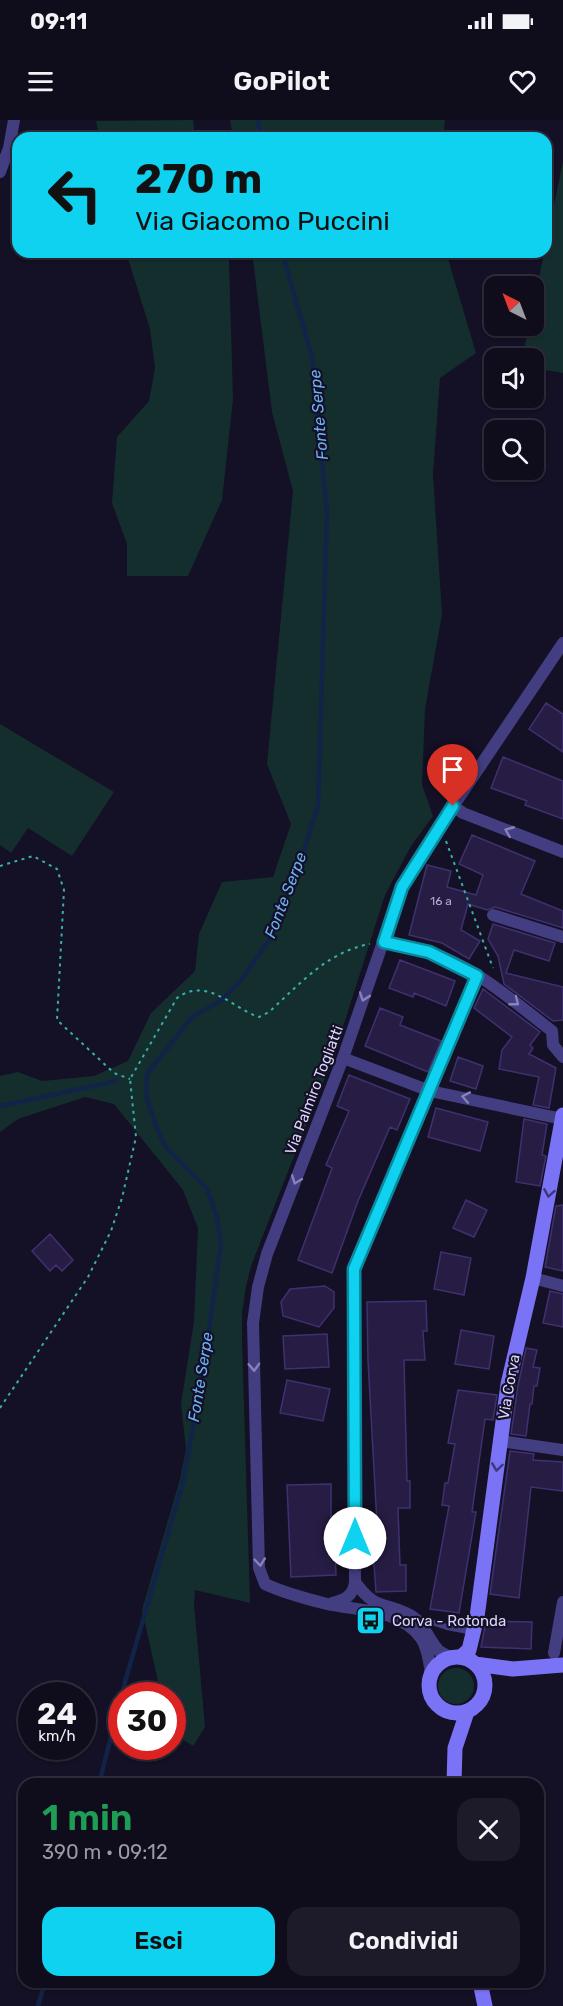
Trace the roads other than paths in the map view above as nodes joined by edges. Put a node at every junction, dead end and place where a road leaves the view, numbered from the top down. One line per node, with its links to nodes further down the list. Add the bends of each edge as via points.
1 (12, 134): 2 (street)
2 (0, 172)
3 (563, 643): 4 (street, Via Palmiro Togliatti)
4 (453, 806): 5 (street, one-way to 4); 8 (street, Via Palmiro Togliatti, via 402,887)
5 (563, 852)
6 (493, 915): 7 (street)
7 (563, 937)
8 (384, 942): 9 (street, via 429,952); 12 (street, Via Palmiro Togliatti, one-way to 12)
9 (477, 976): 10 (street, one-way to 10); 13 (street)
10 (557, 1030): 11 (street, via 553,1045)
11 (563, 1057)
12 (343, 1058): 13 (street); 22 (street, Via Palmiro Togliatti, one-way to 22, via 267,1254 253,1323 260,1568 265,1584)
13 (430, 1091): 14 (street, one-way to 13); 20 (street, via 354,1269)
14 (563, 1117): 15 (street, Via Corva)
15 (559, 1154): 16 (street, Via Corva, one-way to 16)
16 (533, 1278): 17 (street); 18 (street, Via Corva, via 508,1383)
17 (563, 1286)
18 (500, 1441): 19 (street); 24 (street, Via Corva, one-way to 24)
19 (563, 1450)
20 (355, 1582): 22 (street, via 344,1601); 23 (street, via 369,1599)
21 (563, 1602): 25 (street)
22 (328, 1604): 28 (street, via 375,1612 410,1626 422,1639)
23 (411, 1615): 24 (lane); 26 (street, via 439,1650)
24 (473, 1632): 26 (street, Via Corva)
25 (559, 1659): 27 (street)
26 (463, 1660): 27 (street); 28 (street, via 436,1666); 29 (street, via 484,1677)
27 (513, 1669): 29 (street)
28 (431, 1674): 30 (street, via 432,1699)
29 (485, 1686): 31 (street, via 480,1701)
30 (445, 1711): 31 (street); 32 (street)
31 (467, 1712): 32 (street)
32 (455, 1748): 33 (street)
33 (454, 1778)
34 (481, 1988): 35 (street)
35 (485, 2006)

